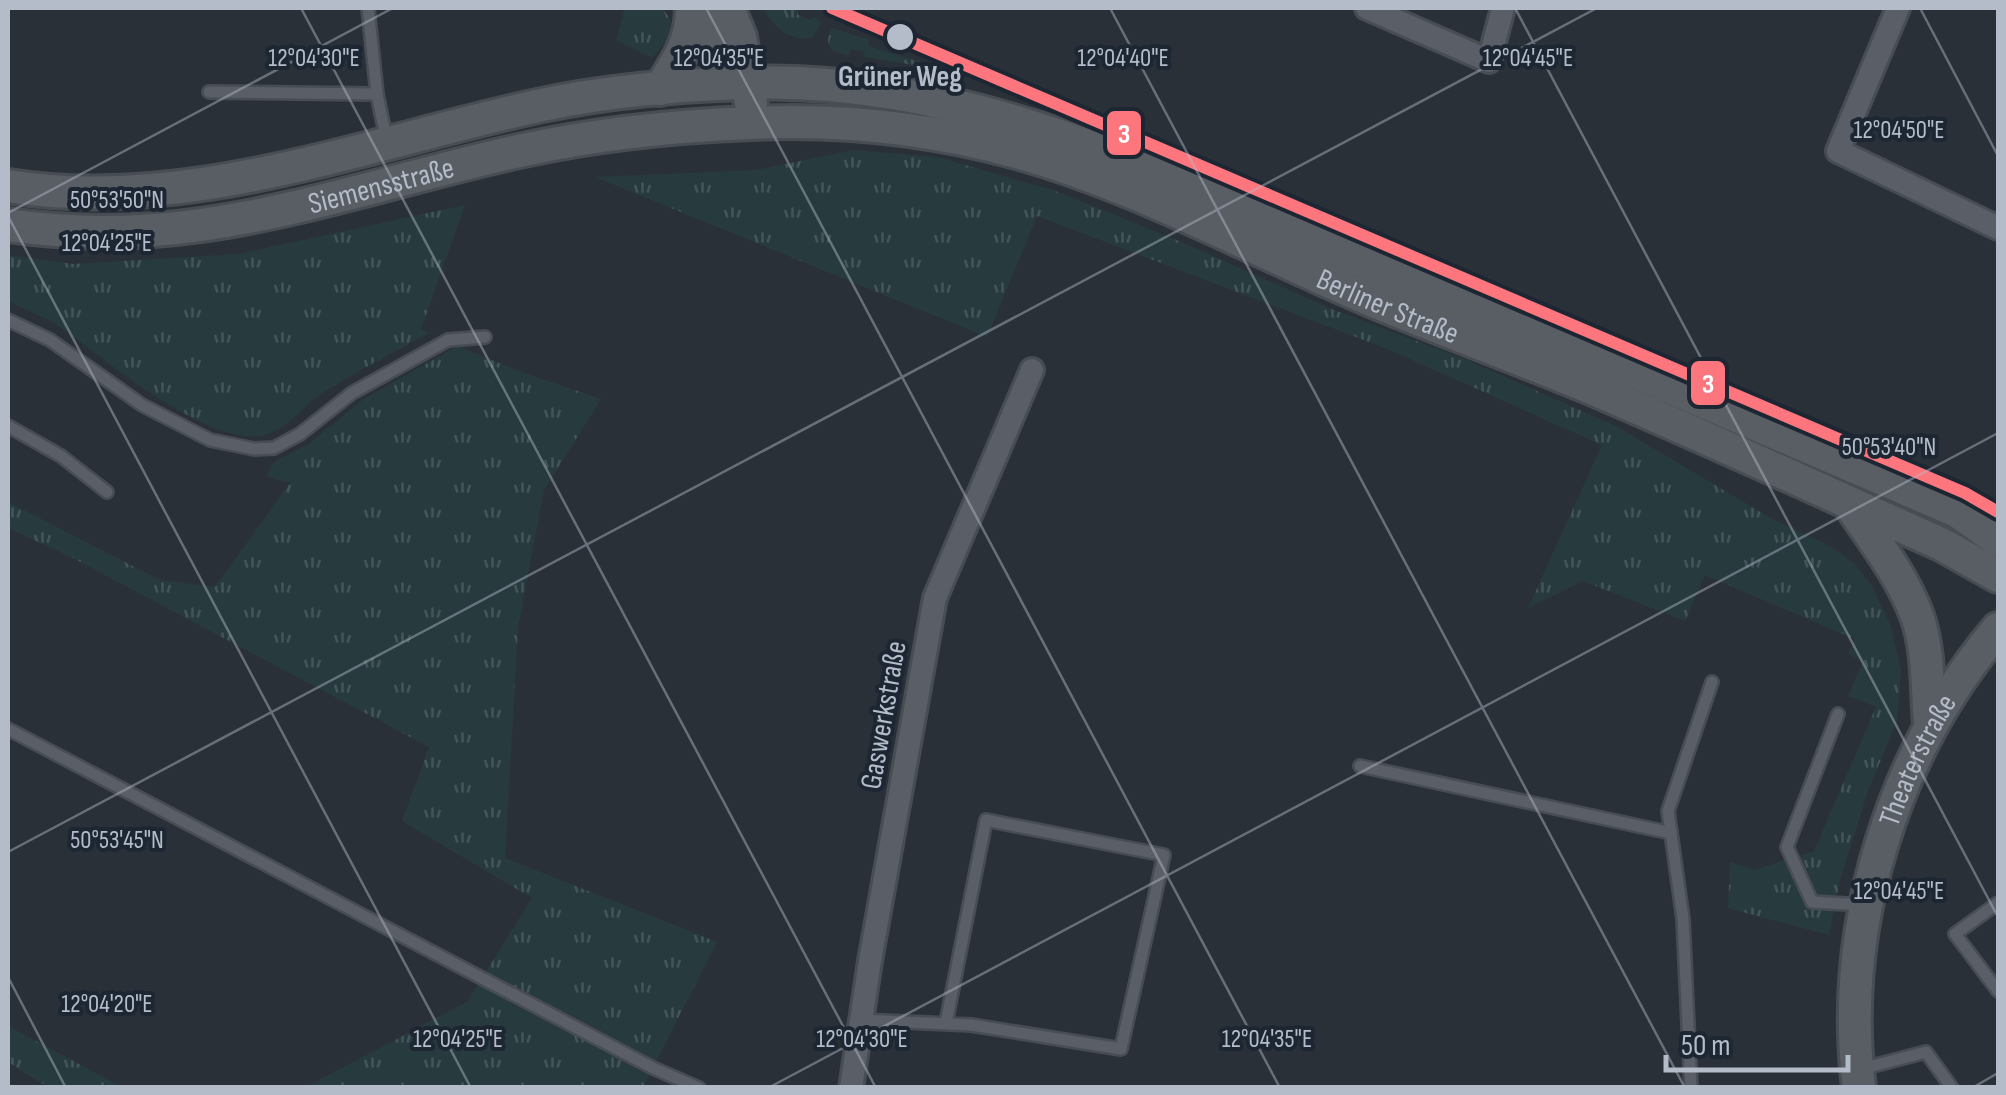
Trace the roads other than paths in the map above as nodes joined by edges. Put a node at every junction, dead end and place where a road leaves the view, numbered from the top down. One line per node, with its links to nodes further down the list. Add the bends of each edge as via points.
1 (368, 8): 10 (lane)
2 (694, 8): 7 (main road); 8 (main road, via 686,48)
3 (728, 8): 7 (main road)
4 (1367, 8): 5 (street, via 1489,61)
5 (1504, 8)
6 (1898, 8): 15 (street, via 1838,151)
7 (748, 83): 8 (main road, Siemensstraße); 11 (main road); 22 (main road, Berliner Straße, via 942,102 1102,148 1957,511)
8 (660, 88): 12 (main road, Siemensstraße, via 549,104)
9 (209, 92): 10 (lane)
10 (377, 94): 12 (lane)
11 (754, 122): 14 (main road, Siemensstraße, via 575,140 200,226 111,232); 21 (main road, Berliner Straße, via 879,124 1018,152 1191,218)
12 (388, 142): 13 (main road, Siemensstraße, via 236,177 132,192)
13 (8, 186)
14 (8, 226)
15 (1998, 228)
16 (8, 320): 17 (lane, via 50,340 142,405 210,440 254,449 274,448 300,434 352,393 448,340)
17 (485, 337)
18 (1032, 370): 34 (street, Gaswerkstraße, via 935,598)
19 (8, 426): 20 (lane)
20 (107, 492)
21 (1849, 503): 23 (main road, Berliner Straße); 27 (main road, via 1898,576 1917,618)
22 (1998, 540)
23 (1998, 576)
24 (1998, 628): 27 (main road, Theaterstraße)
25 (1712, 682): 30 (lane, via 1668,811)
26 (1838, 714): 32 (lane, via 1787,848 1812,902)
27 (1930, 723): 32 (main road, Theaterstraße, via 1890,819)
28 (8, 730): 37 (lane)
29 (1360, 766): 30 (lane)
30 (1671, 833): 39 (lane, via 1683,919)
31 (1998, 903): 33 (lane, via 1954,934)
32 (1867, 906): 36 (main road, Theaterstraße, via 1854,988)
33 (1998, 991)
34 (861, 1020): 35 (lane); 38 (street, Gaswerkstraße)
35 (946, 1023): 35 (lane, via 1121,1049 1164,854 986,820)
36 (1858, 1079): 40 (lane, via 1926,1052)
37 (699, 1088)
38 (851, 1088)
39 (1691, 1088)
40 (1952, 1088)

